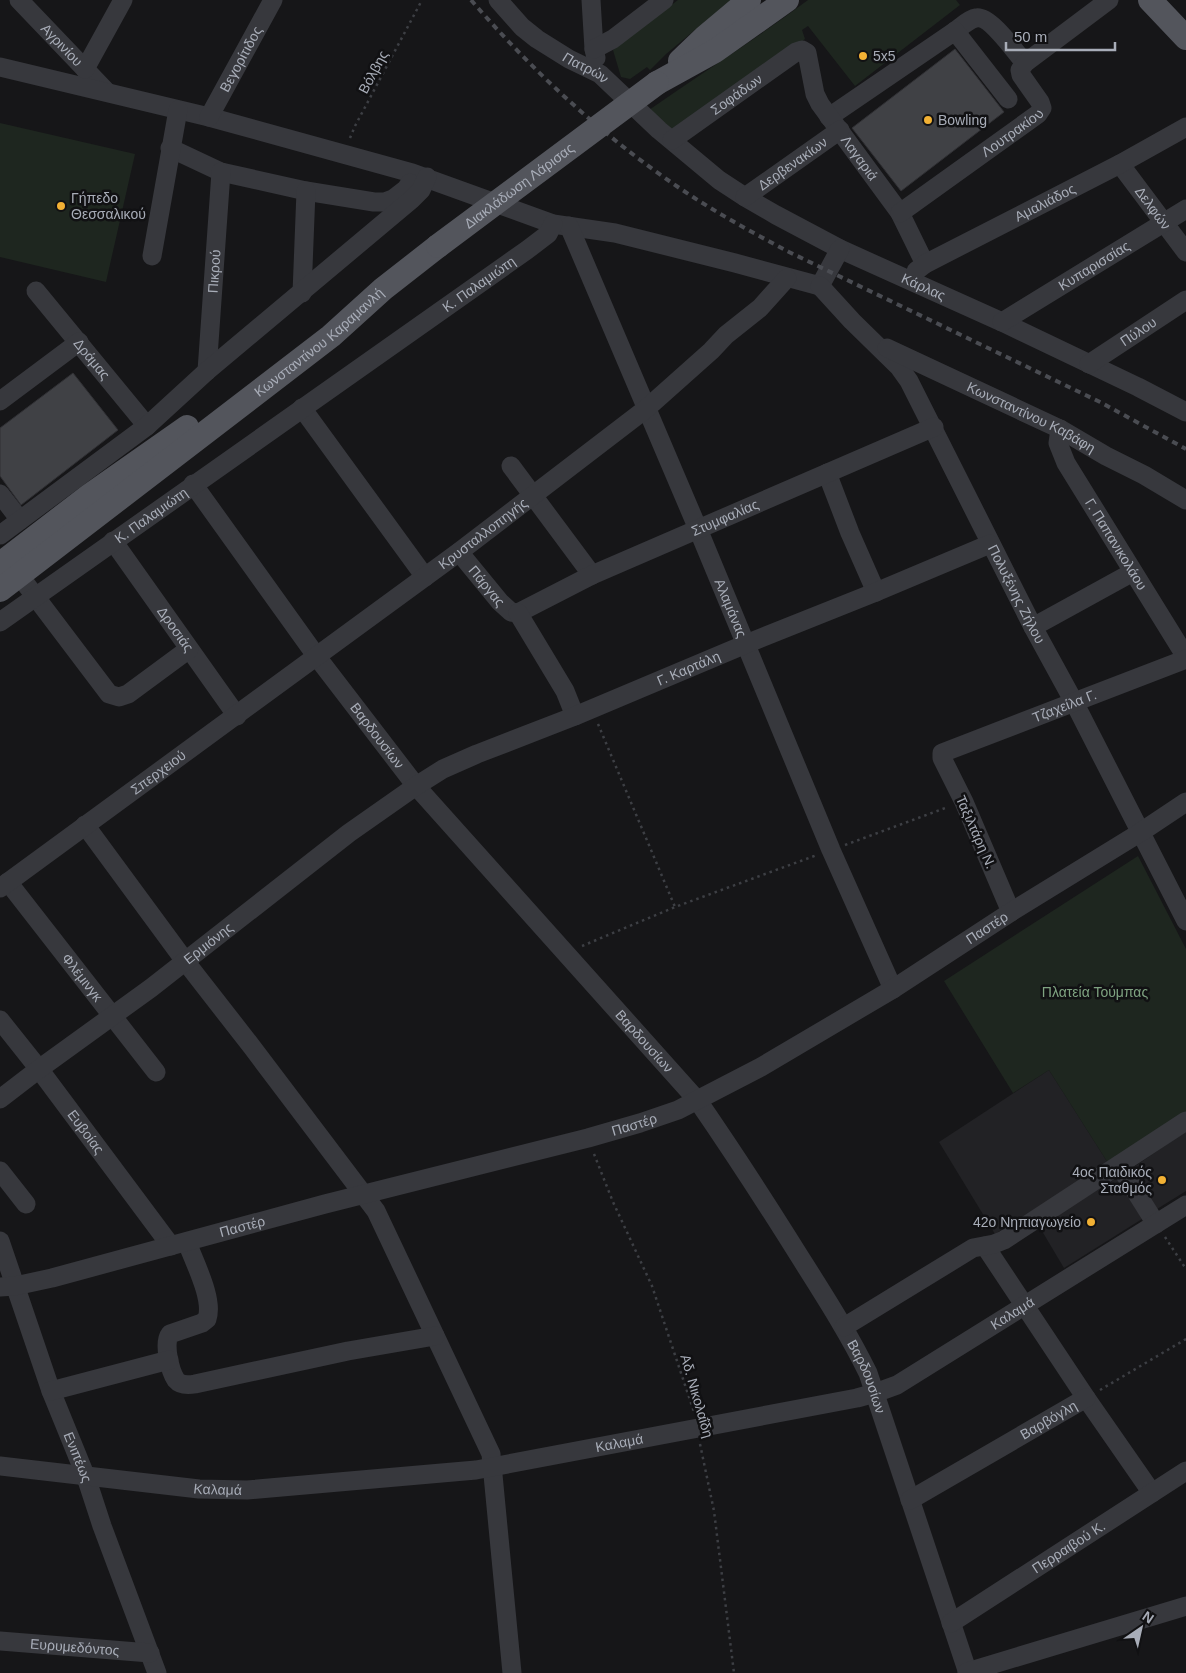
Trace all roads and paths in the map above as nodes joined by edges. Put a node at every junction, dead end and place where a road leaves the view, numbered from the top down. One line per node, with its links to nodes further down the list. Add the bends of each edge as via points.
1 (19, 0): 18 (street, Αγρινίου)
2 (123, 0): 18 (street)
3 (273, 0): 24 (street, Βεγορίτιδος)
4 (422, 0): 29 (path, Βόλβης, via 355,126)
5 (498, 0): 19 (street, Πατρών, via 537,39)
6 (591, 0): 14 (street)
7 (664, 0): 14 (street, via 613,39)
8 (749, 0): 20 (main road, Διακλάδωση Λάρισας)
9 (787, 0): 20 (main road, Διακλάδωση Λάρισας, via 715,51)
10 (1109, 0): 16 (street)
11 (1150, 0): 13 (main road)
12 (955, 31): 16 (street, Δερβενακίων, via 973,19 985,20); 22 (street); 25 (street, Δερβενακίων)
13 (1186, 38)
14 (594, 49): 19 (street)
15 (802, 50): 25 (street, Λαγαριά, via 807,53 815,94); 27 (street, Σοφάδων)
16 (1025, 63): 36 (street, Λουτρακίου, via 1020,70 1021,76 1040,102 1042,108 1038,114)
17 (0, 67): 21 (street)
18 (85, 68): 21 (street, Αγρινίου)
19 (600, 74): 27 (street, Πατρών)
20 (657, 82): 46 (main road, Διακλάδωση Λάρισας, bridge)
21 (106, 91): 23 (street)
22 (1008, 99)
23 (178, 110): 24 (street); 28 (street)
24 (209, 117): 29 (street)
25 (834, 124): 34 (street, Δερβενακίων); 36 (street, Λαγαριά)
26 (1186, 127): 30 (street, Αμαλιάδος)
27 (672, 140): 34 (street, Κάρλας)
28 (170, 148): 31 (street); 41 (street)
29 (345, 154): 32 (street)
30 (1120, 164): 37 (street, Δελφών); 42 (street, Αμαλιάδος)
31 (221, 172): 33 (street); 54 (street, Πικρού)
32 (419, 175): 33 (street, via 394,199 385,202); 38 (street); 48 (street, via 421,190)
33 (306, 191): 48 (street)
34 (746, 197): 39 (street, Κάρλας)
35 (1186, 209): 37 (street, Κυπαρισσίας)
36 (900, 213): 42 (street, Λαγαριά)
37 (1164, 223): 40 (street, Δελφών); 50 (street, Κυπαρισσίας)
38 (561, 225): 43 (street, via 615,234); 56 (street, Κ. Παλαμιώτη); 57 (street, Αλαμάνας)
39 (840, 249): 44 (street, Κάρλας); 45 (street)
40 (1186, 252)
41 (152, 256)
42 (925, 264): 44 (street, Αμαλιάδος)
43 (787, 278): 45 (street); 57 (street, Κρυσταλλοπηγής, via 760,308)
44 (907, 280): 50 (street, Κάρλας)
45 (820, 286): 52 (street, Πολυξένης Ζήλου)
46 (383, 289): 74 (main road, Κωνσταντίνου Καραμανλή, via 324,327 90,496)
47 (36, 291): 51 (street, Δράμας)
48 (302, 292): 54 (street)
49 (1186, 300): 53 (street, Πύλου)
50 (1002, 322): 53 (street, Κάρλας)
51 (79, 342): 55 (street); 59 (street, Δράμας)
52 (874, 342): 60 (street, Πολυξένης Ζήλου, via 909,381); 61 (street, Κωνσταντίνου Καβάφη)
53 (1089, 364): 58 (street, Κάρλας)
54 (207, 371): 59 (street)
55 (0, 401)
56 (302, 408): 64 (street, Κ. Παλαμιώτη); 77 (street)
57 (647, 408): 66 (street, Κρυσταλλοπηγής); 69 (street, Αλαμάνας)
58 (1184, 408)
59 (147, 426): 68 (street)
60 (934, 427): 63 (street, Στυμφαλίας); 72 (street, Πολυξένης Ζήλου)
61 (1060, 429): 67 (street, Κωνσταντίνου Καβάφη); 75 (street, Γ. Παπανικολάου, via 1058,442 1066,463)
62 (511, 466): 66 (street)
63 (827, 473): 69 (street, Στυμφαλίας); 79 (street)
64 (193, 484): 71 (street, Κ. Παλαμιώτη); 86 (street, Βαρδουσίων)
65 (0, 494): 68 (street)
66 (534, 496): 73 (street, Κρυσταλλοπηγής); 76 (street)
67 (1186, 500)
68 (20, 520): 70 (street)
69 (698, 529): 76 (street, Στυμφαλίας); 84 (street, Αλαμάνας)
70 (0, 535)
71 (113, 541): 80 (street, Κ. Παλαμιώτη); 85 (street, Δροσιάς)
72 (990, 544): 79 (street, Γ. Καρτάλη); 83 (street, Πολυξένης Ζήλου)
73 (459, 552): 77 (street, Κρυσταλλοπηγής); 81 (street, Πάργας, via 500,602)
74 (10, 570): 78 (main road, Κωνσταντίνου Καραμανλή); 80 (street)
75 (1133, 572): 83 (street); 87 (street, Γ. Παπανικολάου)
76 (592, 575): 81 (street, Στυμφαλίας)
77 (425, 577): 86 (street, Κρυσταλλοπηγής)
78 (0, 590)
79 (876, 592): 84 (street, Γ. Καρτάλη)
80 (34, 597): 82 (street, Κ. Παλαμιώτη); 85 (street, via 109,694 119,697 128,694)
81 (518, 613): 89 (street, via 565,691)
82 (0, 622)
83 (1033, 627): 88 (street, Πολυξένης Ζήλου)
84 (746, 644): 89 (street, Γ. Καρτάλη); 97 (street, Αλαμάνας)
85 (189, 649): 90 (street, Δροσιάς)
86 (317, 657): 90 (street, Σπερχειού); 92 (street, Βαρδουσίων)
87 (1186, 658): 88 (street, Τζαχείλα Γ.)
88 (1074, 702): 91 (street, Τζαχείλα Γ.); 96 (street, Πολυξένης Ζήλου)
89 (583, 712): 92 (street, Γ. Καρτάλη, via 453,764); 99 (path)
90 (237, 716): 95 (street, Σπερχειού)
91 (942, 753): 93 (street, Ταξιλτάρη Ν.)
92 (416, 786): 102 (street, Βαρδουσίων); 103 (street, Ερμιόνης, via 349,833)
93 (964, 802): 97 (path); 100 (street, Ταξιλτάρη Ν.)
94 (1186, 802): 96 (street, Παστέρ)
95 (85, 825): 98 (street, Σπερχειού); 103 (street)
96 (1141, 832): 100 (street, Παστέρ); 101 (street, Πολυξένης Ζήλου)
97 (831, 850): 99 (path); 104 (street, Αλαμάνας)
98 (4, 885): 105 (street, Φλέμινγκ)
99 (675, 907): 102 (path)
100 (1011, 912): 104 (street, Παστέρ)
101 (1186, 920)
102 (566, 953): 110 (street, Βαρδουσίων)
103 (184, 961): 105 (street, Ερμιόνης); 115 (street)
104 (894, 989): 110 (street, Παστέρ)
105 (112, 1016): 107 (street, Ερμιόνης); 108 (street, Φλέμινγκ)
106 (0, 1020): 107 (street, Ευβοίας)
107 (39, 1069): 109 (street, Ερμιόνης); 120 (street, Ευβοίας)
108 (156, 1072)
109 (0, 1099)
110 (698, 1100): 112 (street, Παστέρ, via 665,1115); 125 (street, Βαρδουσίων)
111 (1186, 1121): 113 (street)
112 (588, 1138): 115 (street, Παστέρ); 132 (path, Αδ. Νικολαΐδη, via 652,1286)
113 (1119, 1165): 118 (street); 121 (street, via 1004,1240)
114 (0, 1171): 116 (street)
115 (363, 1194): 120 (street, Παστέρ); 126 (street, via 376,1211)
116 (26, 1204)
117 (1186, 1205): 118 (street, Καλαμά)
118 (1156, 1224): 122 (path); 124 (street, Καλαμά)
119 (0, 1241): 123 (street, Ενιπέως)
120 (179, 1244): 123 (street, Παστέρ, via 52,1278); 128 (street, Ευβοίας, via 202,1282 209,1306 207,1319 202,1323 167,1338)
121 (985, 1246): 124 (street); 125 (street, via 973,1248)
122 (1186, 1270)
123 (8, 1286): 129 (street, Ενιπέως)
124 (1023, 1305): 130 (street, Καλαμά, via 897,1385); 131 (street)
125 (844, 1327): 130 (street, Βαρδουσίων)
126 (435, 1336): 128 (street, Ευβοίας, via 187,1385 177,1380); 134 (street, via 491,1454)
127 (1186, 1339): 131 (path, Βαρβόγλη)
128 (169, 1360): 129 (street)
129 (51, 1391): 136 (street, Ενιπέως)
130 (875, 1393): 132 (street, Καλαμά); 138 (street, Βαρδουσίων)
131 (1086, 1398): 137 (street); 138 (street, Βαρβόγλη)
132 (697, 1428): 134 (street, Καλαμά); 146 (path, Αδ. Νικολαΐδη, via 714,1511)
133 (0, 1466): 136 (street, Καλαμά)
134 (493, 1466): 136 (street, Καλαμά, via 229,1491); 145 (street)
135 (1186, 1471): 137 (street, Περραιβού Κ.)
136 (86, 1477): 142 (street, Ενιπέως)
137 (1152, 1493): 140 (street, Περραιβού Κ.)
138 (910, 1500): 140 (street, Βαρδουσίων)
139 (1186, 1606): 143 (street)
140 (951, 1624): 143 (street, Βαρδουσίων)
141 (0, 1641): 142 (street, Ευρυμεδόντος)
142 (150, 1653): 144 (street, Ενιπέως)
143 (968, 1672)
144 (156, 1673)
145 (512, 1673)
146 (734, 1673)

